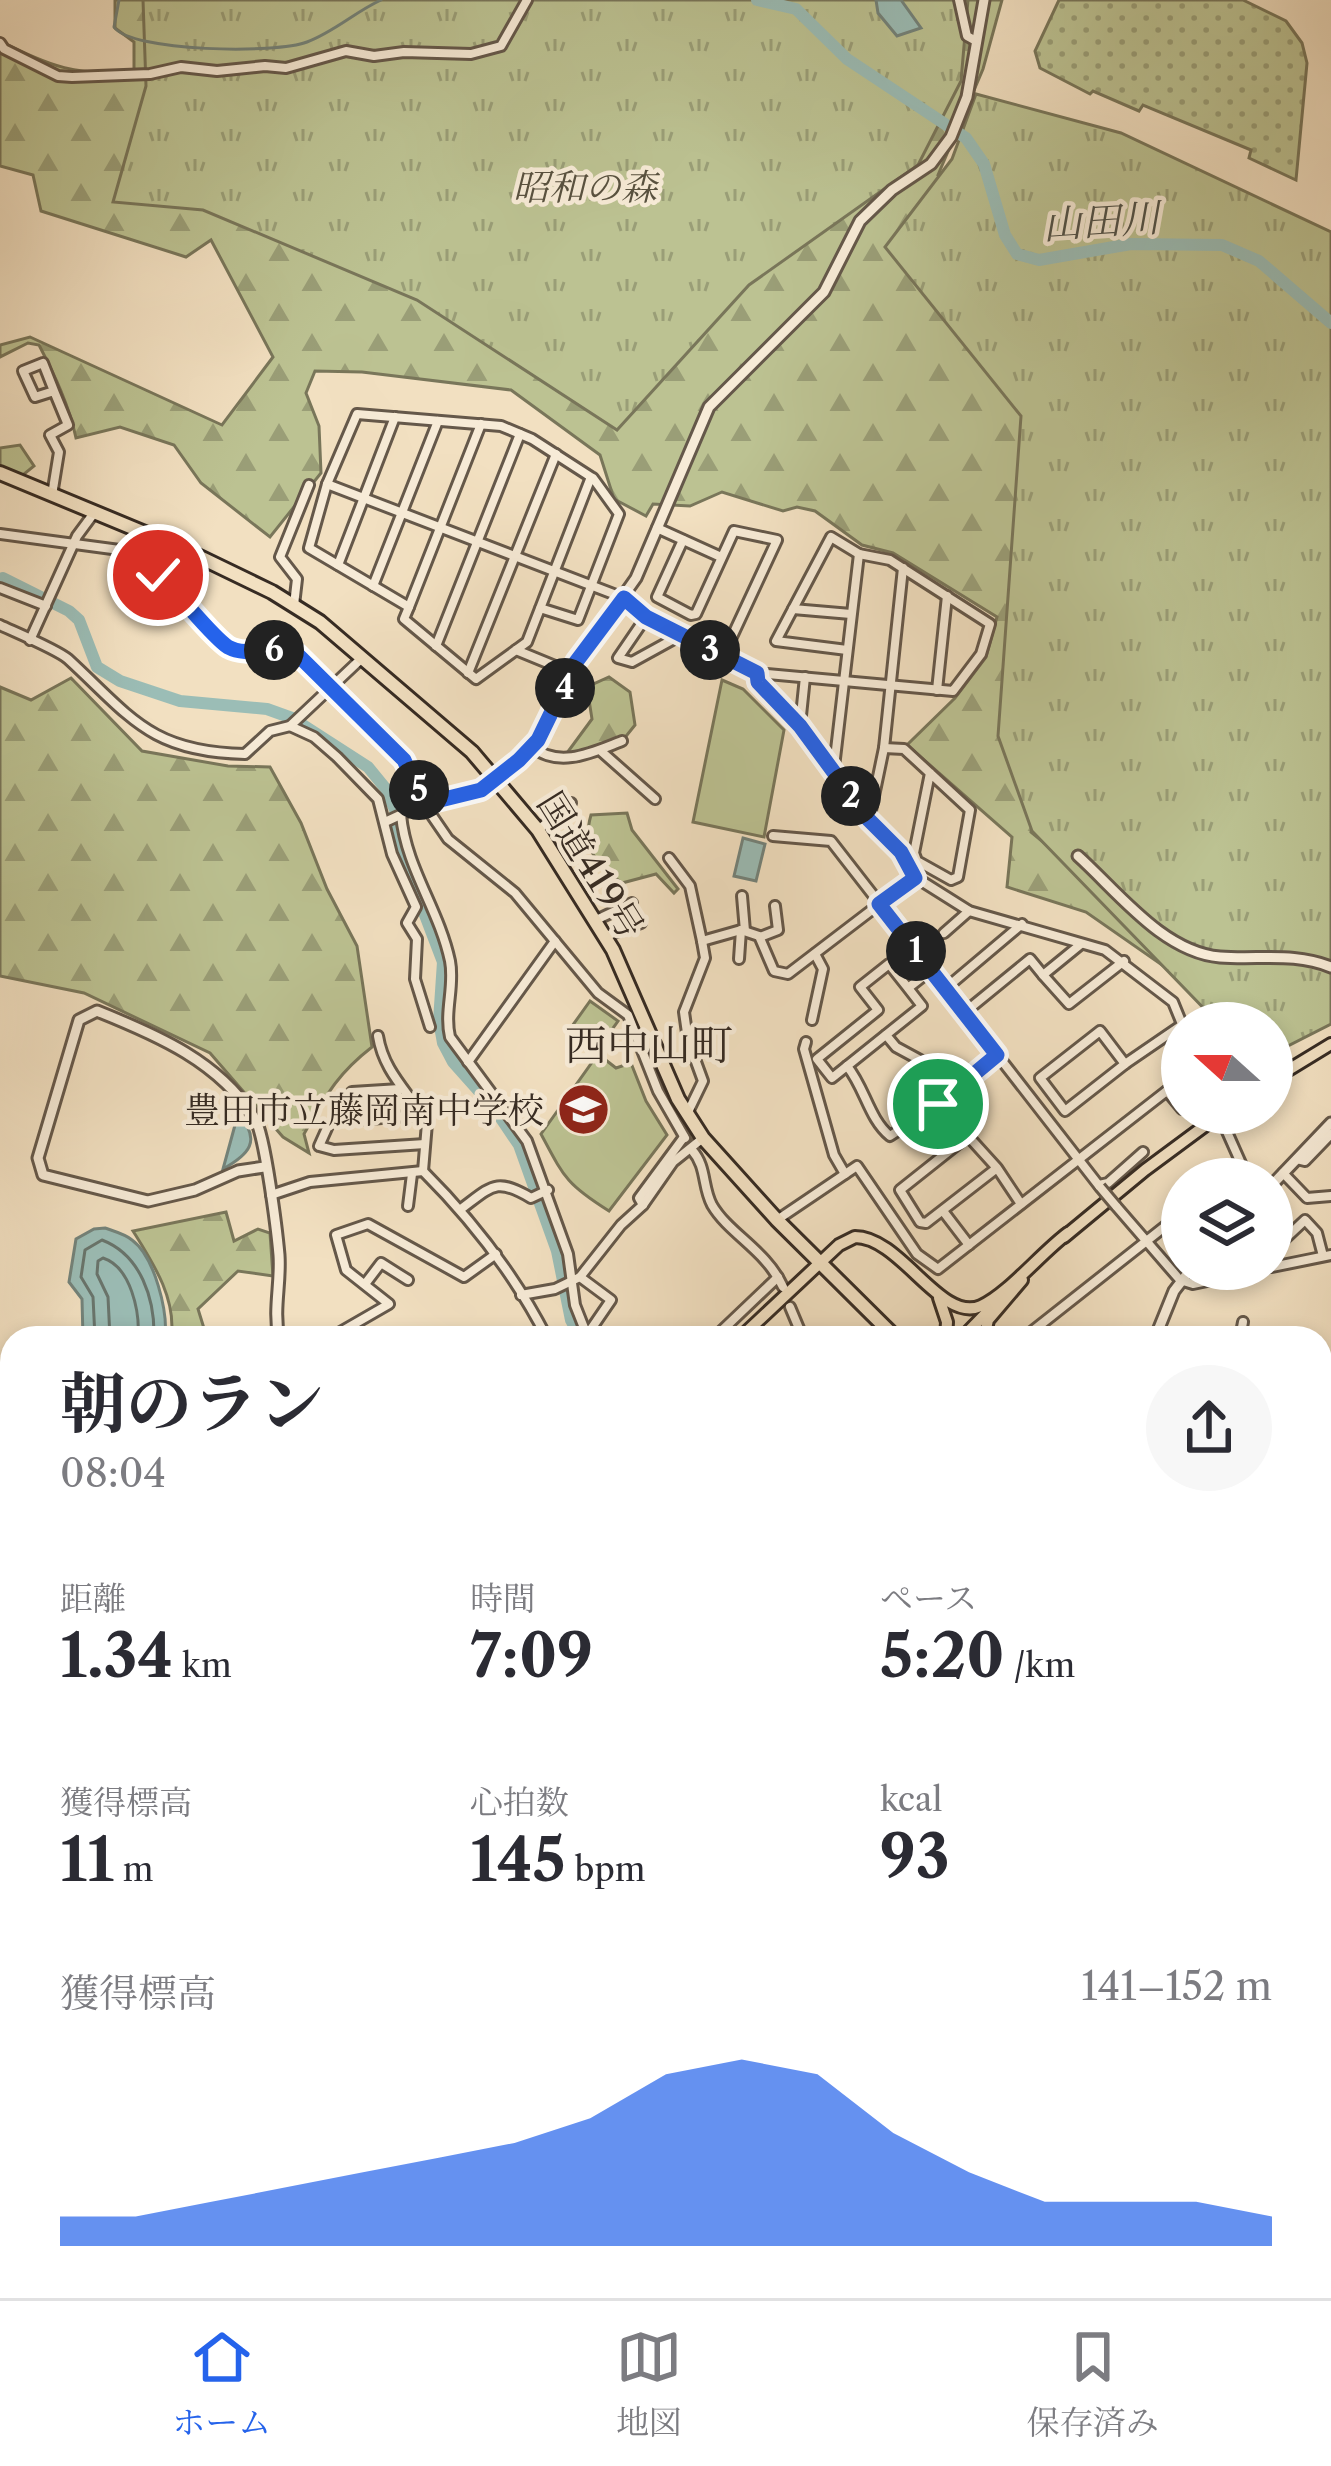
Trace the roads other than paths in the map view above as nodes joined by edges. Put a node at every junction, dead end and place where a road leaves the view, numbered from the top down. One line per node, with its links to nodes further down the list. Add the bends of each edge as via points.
1 (527, 0): 5 (street, via 501,46 471,54 346,51 286,68 72,77)
2 (959, 0): 4 (street, via 967,36)
3 (984, 0): 4 (street)
4 (976, 41): 21 (street, via 968,97 953,131 931,164 860,221 824,292 709,407)
5 (0, 43)
6 (55, 391): 6 (street, via 36,398 23,371 43,363); 16 (street, via 68,425 50,435 59,452)
7 (395, 417): 8 (street); 14 (street, via 357,414); 17 (street)
8 (438, 421): 9 (street); 18 (street)
9 (481, 424): 10 (street); 20 (street)
10 (520, 434): 11 (street); 24 (street)
11 (556, 454): 13 (street); 27 (street)
12 (0, 473): 16 (highway, 国道419号)
13 (591, 477): 31 (street); 32 (street, via 619,514)
14 (327, 484): 17 (street); 29 (street, via 309,548)
15 (309, 485): 38 (street, via 280,557 297,578)
16 (52, 496): 19 (highway, 国道419号)
17 (364, 498): 18 (street); 29 (street)
18 (403, 513): 20 (street); 33 (street)
19 (94, 514): 25 (street); 38 (highway, 国道419号)
20 (441, 528): 24 (street); 39 (street)
21 (657, 528): 23 (street); 36 (street)
22 (0, 535): 25 (street)
23 (683, 540): 28 (street); 28 (street, via 657,597 675,607 696,614)
24 (477, 542): 27 (street); 47 (street)
25 (75, 543): 37 (street); 58 (street, via 127,551 183,596 226,646 287,650)
26 (859, 554): 30 (street); 41 (street, via 831,537); 42 (street)
27 (516, 556): 31 (street); 52 (street)
28 (722, 557): 50 (street, via 734,531 777,539)
29 (338, 565): 33 (street)
30 (903, 568): 35 (street); 57 (street)
31 (553, 571): 32 (street); 40 (street)
32 (592, 585): 36 (street); 40 (street, via 575,621)
33 (374, 586): 39 (street)
34 (0, 588): 37 (street)
35 (947, 596): 59 (street); 59 (street, via 990,624 981,654 953,692)
36 (624, 598): 43 (street); 53 (street)
37 (48, 602): 46 (street)
38 (294, 607): 51 (highway, 国道419号)
39 (409, 607): 47 (street, via 404,619)
40 (540, 608): 48 (street)
41 (793, 608): 42 (street); 49 (street, via 776,641)
42 (852, 614): 49 (street)
43 (646, 617): 45 (street); 45 (street, via 618,658 632,662)
44 (0, 625): 46 (street)
45 (675, 633): 50 (street)
46 (30, 641): 60 (street, via 65,656 144,731 170,743 244,754)
47 (436, 646): 52 (street)
48 (516, 650): 52 (street, via 482,678); 53 (street)
49 (848, 650): 56 (street)
50 (723, 656): 54 (street)
51 (362, 658): 58 (street); 68 (highway, 国道419号)
52 (468, 673)
53 (572, 673): 63 (street)
54 (757, 673): 55 (street); 61 (street)
55 (805, 677): 56 (street); 61 (street)
56 (844, 681): 57 (street); 66 (street)
57 (891, 686): 59 (street); 64 (street)
58 (334, 687): 60 (street); 71 (street, via 404,760)
59 (938, 690)
60 (294, 721): 74 (street, via 378,799)
61 (800, 726): 66 (street)
62 (622, 741): 65 (street)
63 (532, 747): 65 (street, via 544,758); 68 (street)
64 (884, 748): 67 (street, via 904,749); 73 (street)
65 (602, 752): 69 (street)
66 (833, 768): 73 (street)
67 (930, 773): 67 (street, via 970,810 951,880 914,853)
68 (498, 779): 71 (street); 75 (highway, 国道419号)
69 (655, 799)
70 (571, 803): 75 (street)
71 (424, 804): 72 (street); 92 (street, via 448,839 515,893)
72 (399, 815): 74 (street); 105 (street, via 451,965)
73 (869, 820): 79 (street)
74 (385, 822): 105 (street, via 416,907 406,922 417,939 416,979 430,1023)
75 (538, 830): 85 (highway, 国道419号)
76 (773, 836): 82 (street, via 831,841)
77 (1078, 856): 98 (street, via 1180,946)
78 (669, 858): 93 (street, via 690,886)
79 (915, 878): 82 (street); 84 (street)
80 (742, 896): 88 (street)
81 (632, 903): 85 (street)
82 (879, 904): 95 (street); 99 (street)
83 (775, 906): 91 (street, via 778,930)
84 (969, 911): 87 (street); 89 (street)
85 (595, 921): 90 (highway, 国道419号)
86 (641, 923): 90 (street)
87 (1022, 924): 94 (street); 102 (street)
88 (743, 930): 91 (street); 93 (street); 96 (street)
89 (944, 933)
90 (604, 937): 122 (highway, 国道419号)
91 (760, 937): 95 (street, via 781,974)
92 (555, 941): 113 (street); 147 (street, via 630,1018 685,1137 639,1198)
93 (703, 941): 122 (street, via 684,1012 703,1081)
94 (1082, 943): 97 (street); 100 (street)
95 (815, 954): 106 (street, via 823,969)
96 (739, 959)
97 (1124, 961): 100 (street, via 1069,1004); 103 (street)
98 (1331, 967)
99 (931, 970): 101 (street); 102 (street)
100 (1043, 975): 104 (street, via 1030,959)
101 (908, 988): 107 (street, via 922,1006); 115 (street, via 889,964 860,987 878,1010 818,1059 832,1078)
102 (945, 989): 104 (street)
103 (1173, 1002)
104 (964, 1013): 112 (street)
105 (444, 1019): 113 (street)
106 (812, 1020)
107 (886, 1035): 115 (street); 120 (street, via 920,1060)
108 (378, 1036): 117 (street)
109 (1161, 1039): 114 (street)
110 (806, 1042): 140 (street)
111 (1331, 1044): 116 (main road)
112 (997, 1055): 120 (street); 125 (street)
113 (468, 1063): 143 (street, via 512,1116)
114 (1125, 1064): 121 (street); 121 (street, via 1096,1033 1040,1078)
115 (847, 1066): 120 (street, via 890,1136)
116 (1293, 1067)
117 (401, 1088): 118 (street); 123 (street)
118 (352, 1092)
119 (1161, 1096): 134 (street)
120 (942, 1101)
121 (1065, 1111): 125 (street)
122 (687, 1113): 130 (highway, 国道419号)
123 (422, 1114): 124 (street); 131 (street)
124 (356, 1120)
125 (1050, 1124): 134 (street)
126 (1331, 1124): 135 (street)
127 (328, 1126): 131 (street, via 319,1146 334,1150)
128 (1198, 1134): 154 (main road)
129 (1331, 1134): 135 (street, via 1305,1161)
130 (703, 1138): 147 (street, via 673,1162); 151 (highway, 国道419号)
131 (425, 1144): 139 (street)
132 (692, 1150): 176 (street, via 713,1206 781,1282)
133 (1143, 1152): 142 (street)
134 (1078, 1159): 142 (street); 146 (street)
135 (1297, 1159): 136 (street)
136 (1293, 1163)
137 (264, 1167): 137 (street, via 256,1120 201,1063 162,1036 98,1011 82,1016 38,1158 43,1174 148,1201); 144 (street)
138 (997, 1168): 146 (street); 150 (street); 150 (street, via 968,1136 900,1190 920,1222)
139 (418, 1172): 144 (street, via 310,1182); 148 (street); 149 (street)
140 (845, 1174): 151 (street); 156 (street, via 857,1166 933,1269)
141 (1293, 1183): 145 (street, via 1307,1198)
142 (1100, 1186): 155 (street, bridge)
143 (546, 1191): 149 (street, via 533,1197 500,1184); 164 (street)
144 (272, 1195): 171 (street)
145 (1331, 1196)
146 (1021, 1204): 156 (street)
147 (643, 1205): 164 (street)
148 (408, 1206)
149 (461, 1209): 158 (street)
150 (943, 1210): 156 (street)
151 (777, 1220): 161 (highway, 国道419号)
152 (1161, 1230): 155 (street)
153 (1293, 1231): 159 (street, via 1305,1220)
154 (1069, 1233): 157 (main road); 165 (main road, via 980,1306 956,1306)
155 (1146, 1242): 160 (street); 183 (street)
156 (969, 1245)
157 (1048, 1251): 181 (main road); 182 (main road)
158 (496, 1254): 166 (street, via 464,1276 368,1225 336,1235 346,1270); 168 (street)
159 (1327, 1256): 162 (street)
160 (1161, 1259)
161 (821, 1262): 165 (main road, via 849,1238 868,1237); 177 (main road); 179 (highway, 国道419号)
162 (1293, 1263)
163 (408, 1280): 166 (street, via 381,1263)
164 (573, 1281): 168 (street); 174 (street); 175 (street, via 610,1300)
165 (926, 1282): 180 (main road, via 944,1307)
166 (365, 1284): 172 (street, via 388,1304)
167 (1176, 1290): 184 (street)
168 (521, 1295): 173 (street)
169 (790, 1307): 178 (street)
170 (1243, 1322): 185 (street)
171 (278, 1326)
172 (350, 1326)
173 (540, 1326)
174 (583, 1326)
175 (594, 1326)
176 (728, 1326)
177 (753, 1326)
178 (798, 1326)
179 (884, 1326)
180 (945, 1326)
181 (974, 1326)
182 (988, 1326)
183 (1039, 1326)
184 (1160, 1326)
185 (1242, 1326)

